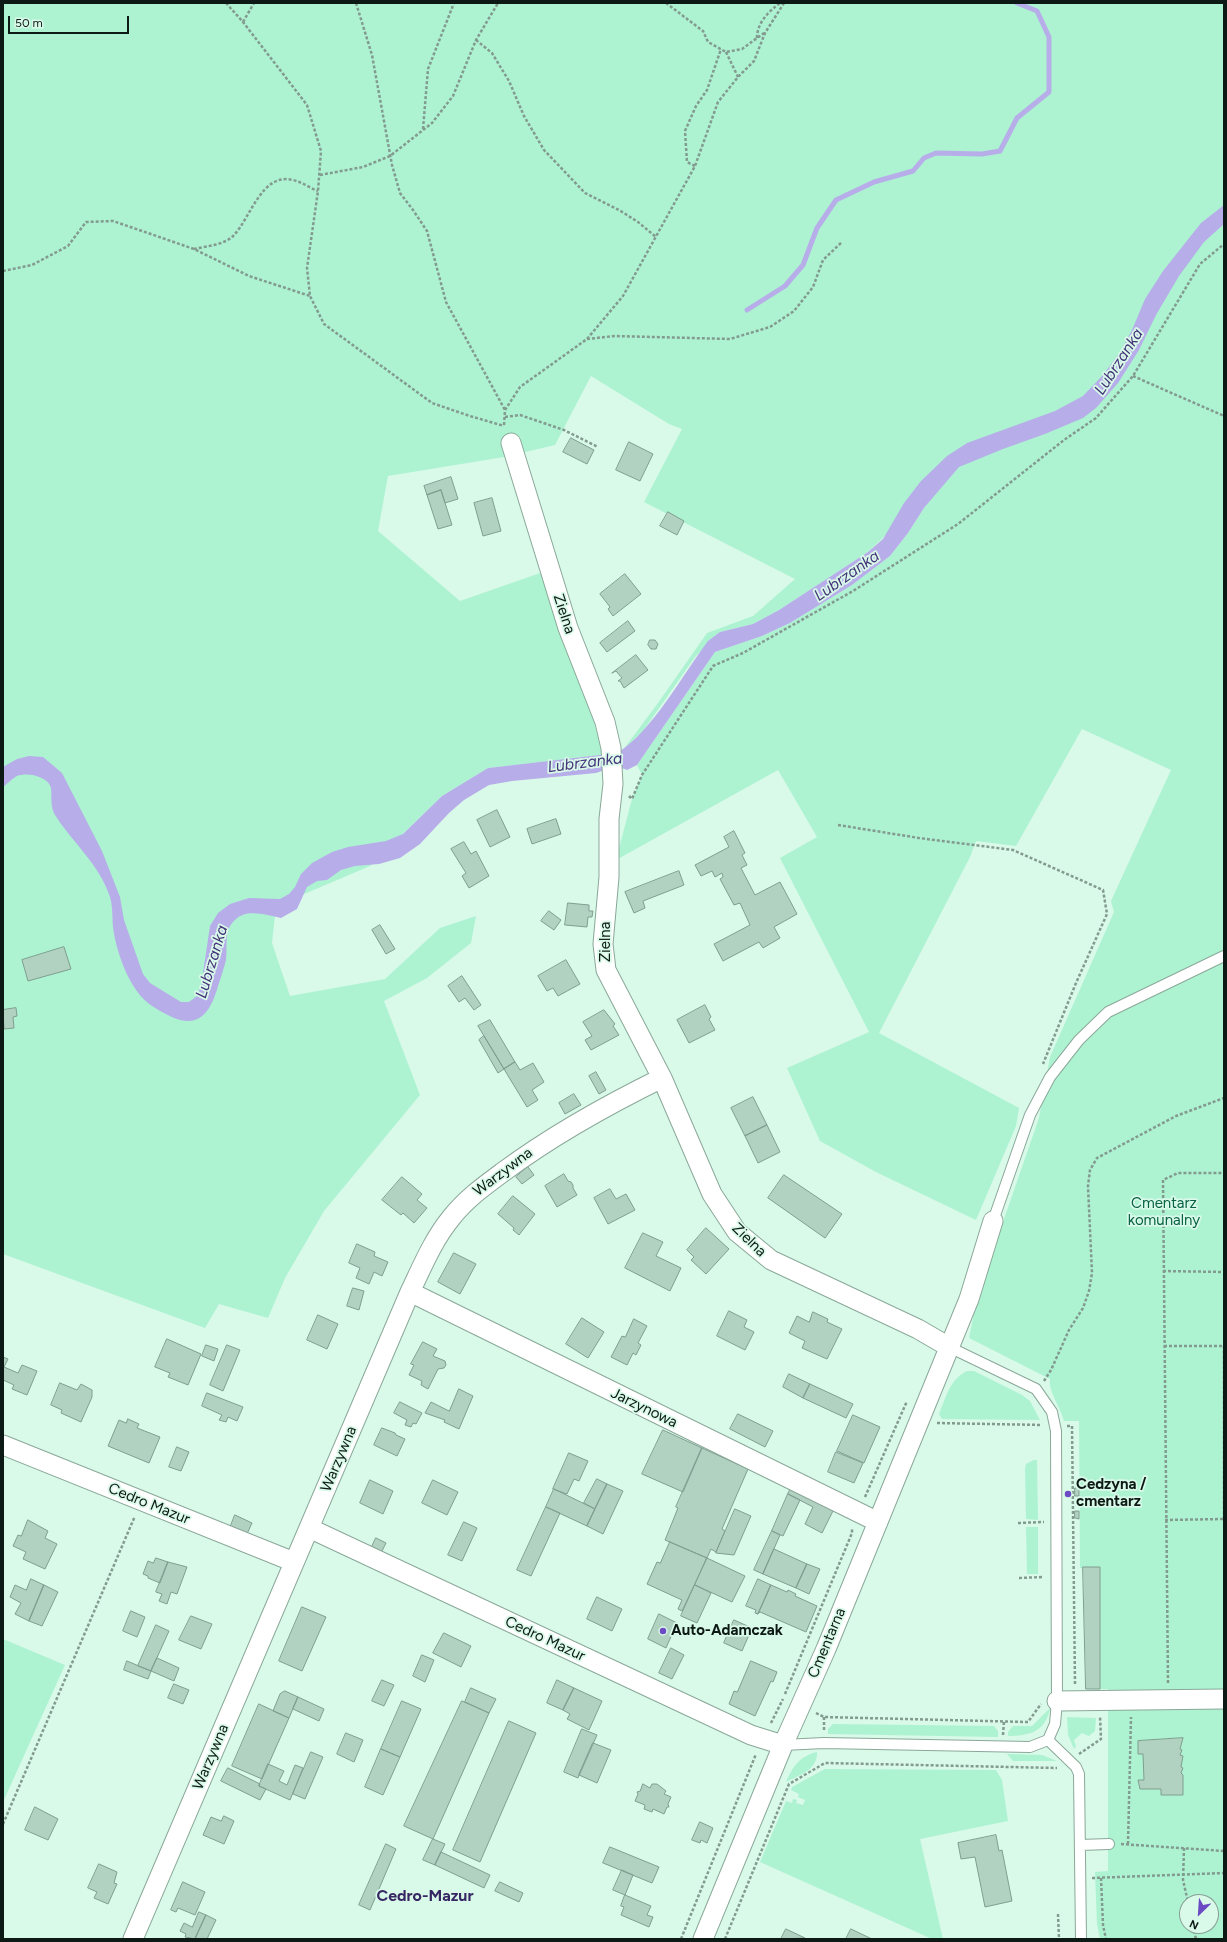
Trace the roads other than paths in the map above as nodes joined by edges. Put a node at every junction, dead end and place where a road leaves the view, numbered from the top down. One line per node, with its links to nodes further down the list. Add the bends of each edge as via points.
1 (507, 434): 3 (street, Zielna, via 568,628 605,722 611,748 609,877 603,944 606,970)
2 (1224, 956): 4 (lane, via 1108,1012 1079,1040 1050,1077 1030,1115)
3 (662, 1078): 5 (street, Warzywna, via 533,1149 474,1193 436,1239); 6 (street, Zielna, via 712,1194 737,1232 771,1260 918,1329)
4 (993, 1221): 6 (street, Cmentarna, via 969,1299)
5 (410, 1292): 8 (street, Jarzynowa); 9 (street, Warzywna)
6 (949, 1347): 8 (street, Cmentarna); 12 (lane, via 1036,1389 1052,1412 1056,1431)
7 (3, 1445): 10 (street, Cedro Mazur)
8 (878, 1522): 14 (street, Cmentarna)
9 (309, 1528): 10 (street, Warzywna); 14 (street, Cedro Mazur, via 751,1735)
10 (294, 1562): 17 (street, Warzywna)
11 (1224, 1699): 12 (street)
12 (1058, 1701): 13 (lane, via 1055,1724)
13 (1048, 1740): 14 (lane, via 1030,1747 824,1743); 16 (lane, via 1076,1767 1079,1774)
14 (783, 1745): 18 (street, Cmentarna)
15 (1109, 1844): 16 (lane)
16 (1080, 1845): 19 (lane)
17 (133, 1939)
18 (703, 1939)
19 (1081, 1939)

